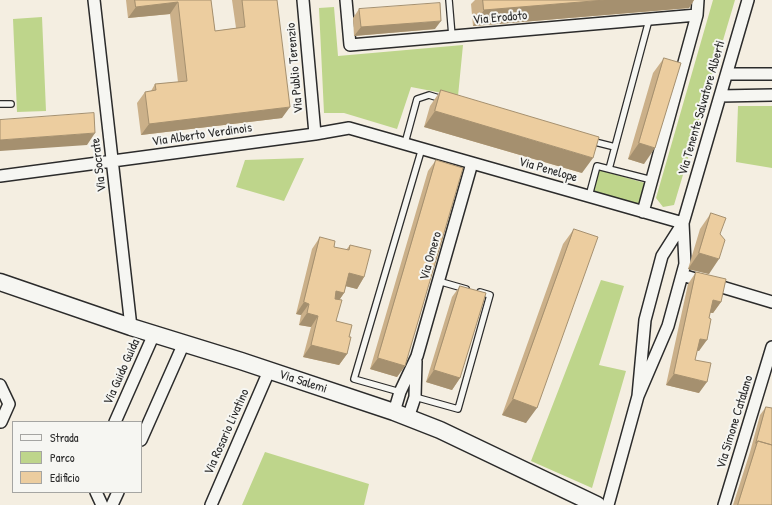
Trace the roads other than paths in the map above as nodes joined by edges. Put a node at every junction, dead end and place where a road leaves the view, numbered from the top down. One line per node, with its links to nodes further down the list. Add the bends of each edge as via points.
1 (94, 0): 22 (street, Via Socrate)
2 (303, 0): 17 (street, Via Publio Terenzio)
3 (346, 0): 9 (street, Via Erodoto, via 350,45)
4 (449, 0): 9 (lane)
5 (698, 0): 7 (street)
6 (748, 0): 10 (street, Via Tenente Salvatore Alberti)
7 (697, 15): 8 (street, Via Erodoto); 26 (street)
8 (648, 20): 9 (street, Via Erodoto); 20 (lane)
9 (452, 36)
10 (727, 74): 11 (street); 13 (street, Via Tenente Salvatore Alberti)
11 (772, 74)
12 (772, 95): 13 (street)
13 (720, 96): 29 (street, Via Tenente Salvatore Alberti)
14 (451, 101): 19 (lane, via 429,95 417,99)
15 (0, 104): 16 (lane)
16 (11, 104)
17 (315, 134): 19 (street, Via Alberto Verdinois, via 349,128); 22 (street, Via Alberto Verdinois)
18 (585, 139): 20 (lane)
19 (405, 143): 21 (street, Via Penelope)
20 (614, 147): 24 (lane)
21 (422, 148): 23 (street, Via Penelope); 41 (lane, via 354,379)
22 (113, 161): 25 (street, Via Alberto Verdinois); 34 (street, Via Socrate)
23 (472, 163): 27 (street, Via Penelope); 31 (street, Via Omero)
24 (609, 169): 26 (lane); 27 (lane, via 597,166)
25 (0, 176)
26 (652, 180): 28 (street)
27 (589, 196): 28 (street, Via Penelope)
28 (643, 212): 29 (street, Via Penelope)
29 (683, 223): 30 (street, Via Tenente Salvatore Alberti, via 685,264); 42 (street, Via Tenente Salvatore Alberti, via 662,256 644,320)
30 (682, 275): 33 (street); 42 (street, Via Tenente Salvatore Alberti, via 668,326)
31 (438, 281): 38 (street, Via Omero); 43 (lane, via 490,295 458,409)
32 (1, 283): 34 (street, Via Salemi)
33 (772, 302)
34 (131, 327): 35 (street, Via Salemi)
35 (154, 334): 36 (street, Via Salemi); 45 (street, Via Guido Guida)
36 (184, 343): 39 (street, Via Salemi); 47 (street)
37 (772, 347): 55 (street, Via Simone Catalano)
38 (417, 356): 41 (street); 43 (street)
39 (269, 371): 44 (street, Via Salemi); 52 (street, Via Rosario Livatino)
40 (0, 385): 46 (street, via 9,404)
41 (400, 392): 44 (street)
42 (638, 396): 54 (street, Via Tenente Salvatore Alberti)
43 (415, 397): 44 (street)
44 (401, 415): 53 (street, Via Salemi, via 440,430 570,495)
45 (115, 421)
46 (1, 422)
47 (142, 438)
48 (96, 493): 50 (street)
49 (118, 493): 51 (street)
50 (102, 505)
51 (112, 505)
52 (211, 505)
53 (597, 505)
54 (608, 505)
55 (724, 505)

